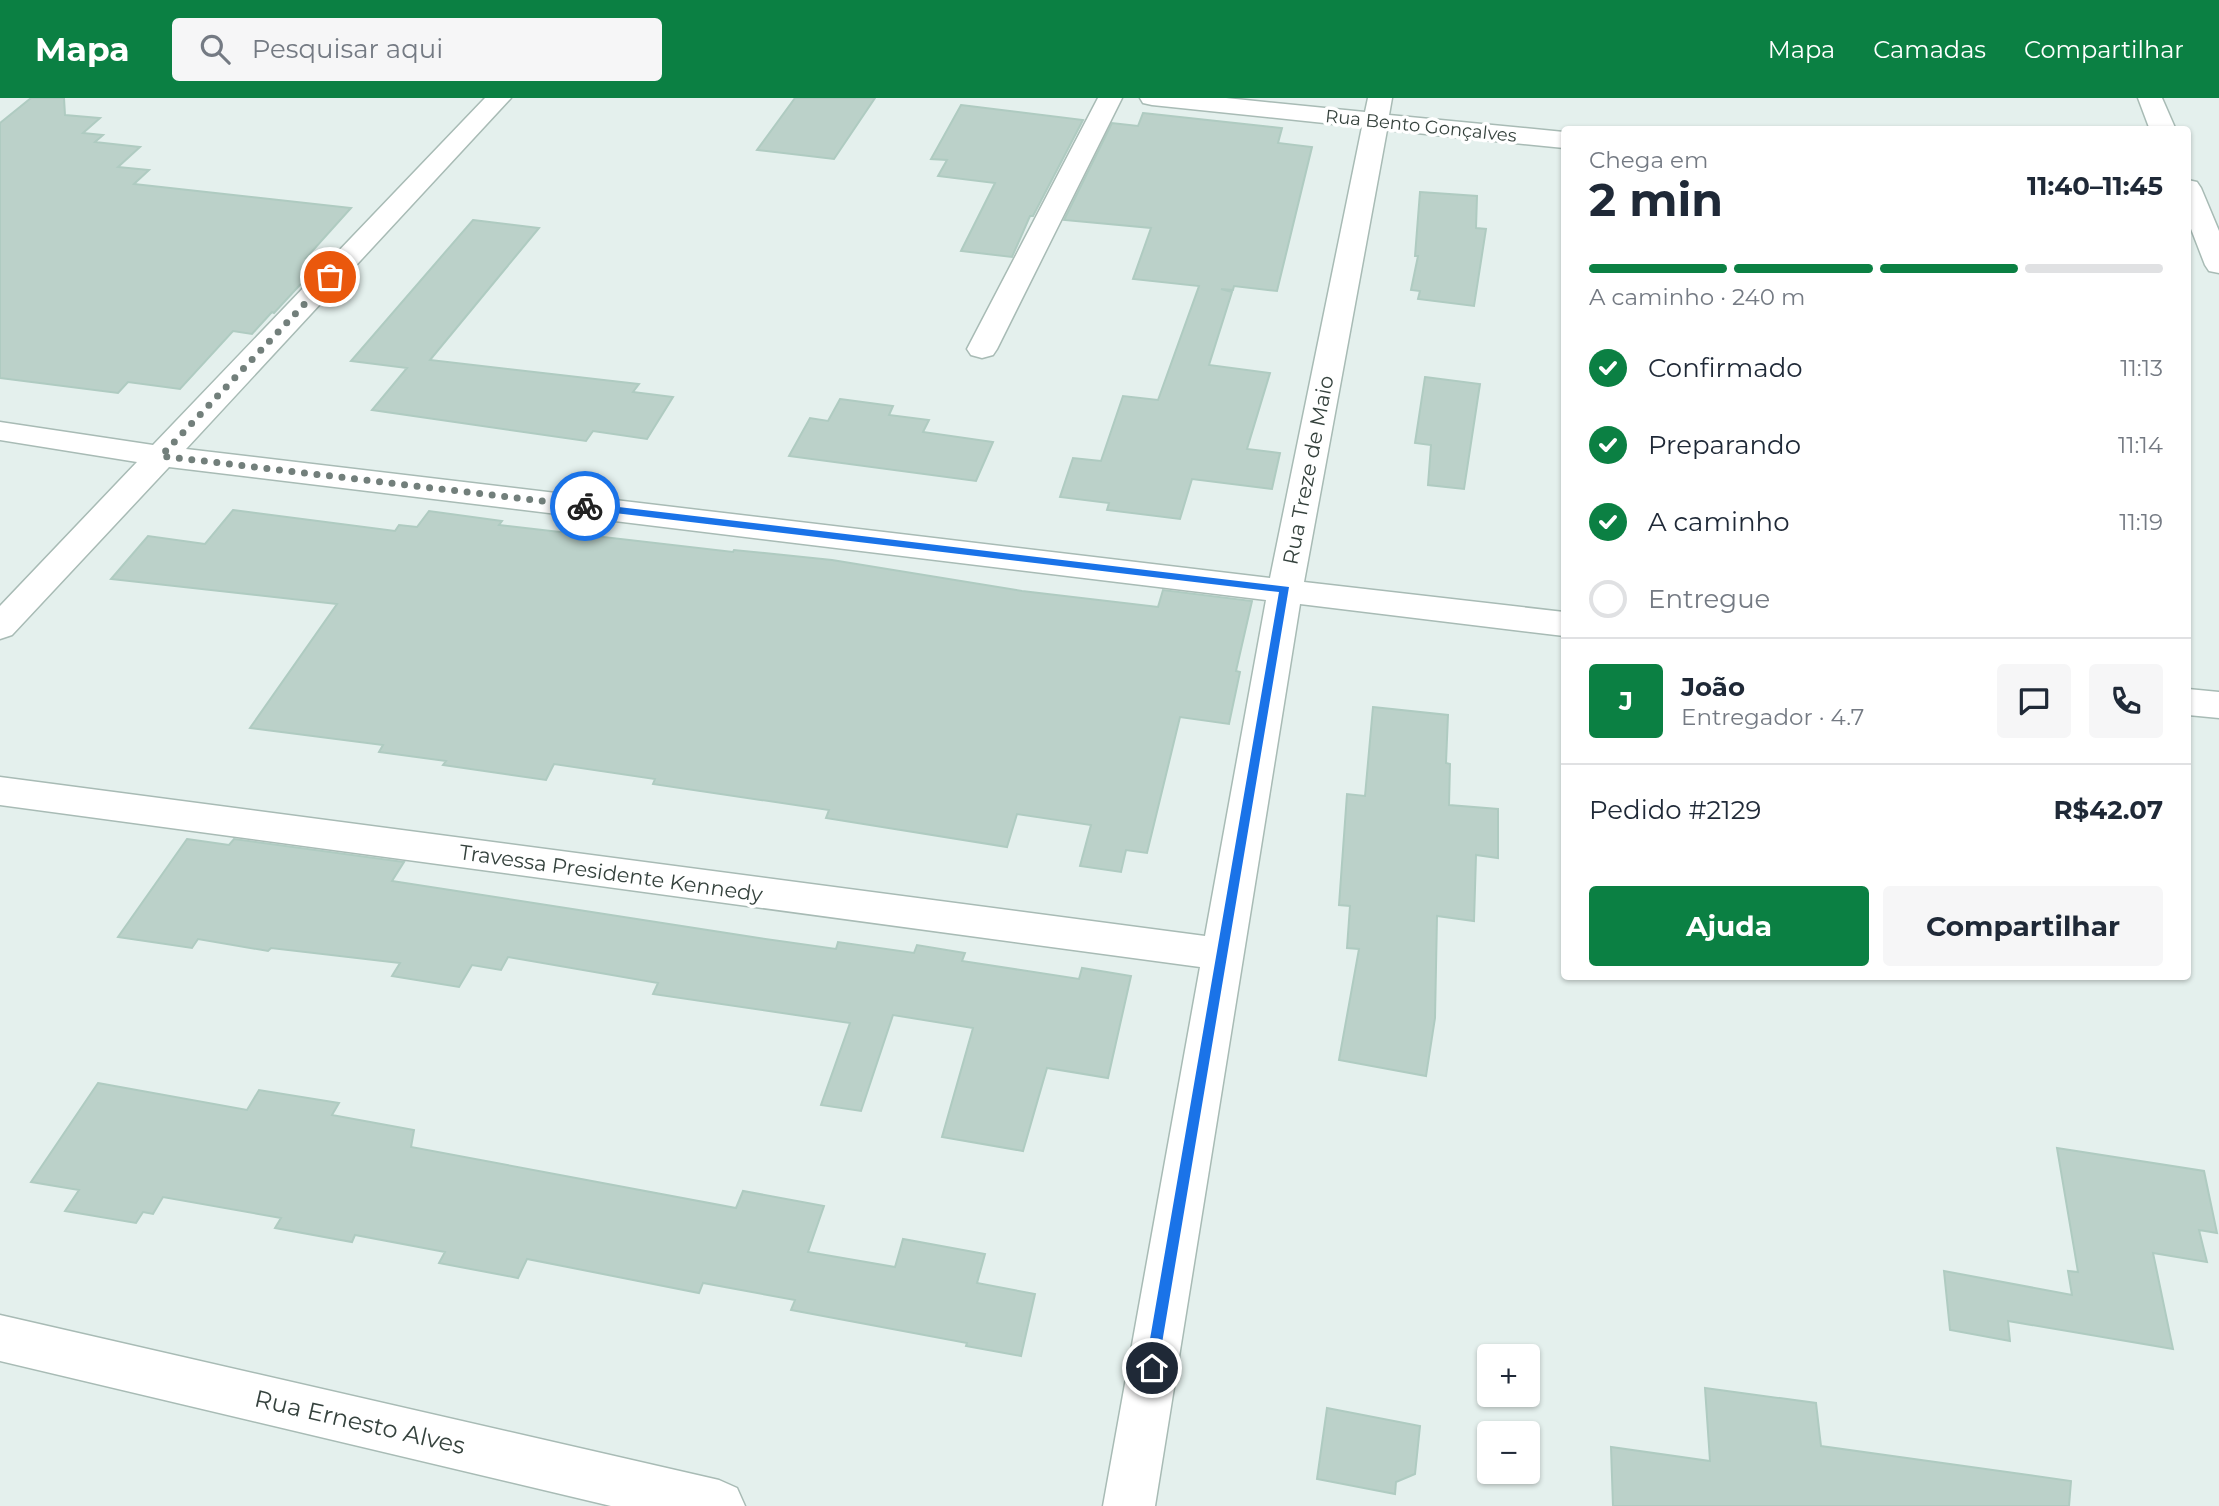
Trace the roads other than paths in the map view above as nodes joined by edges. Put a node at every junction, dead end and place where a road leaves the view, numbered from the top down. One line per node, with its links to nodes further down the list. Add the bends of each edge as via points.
1 (499, 98): 12 (street)
2 (1110, 98): 10 (street)
3 (1152, 98): 5 (street, Rua Bento Gonçalves)
4 (2150, 98): 6 (street)
5 (1378, 110): 7 (street, Rua Bento Gonçalves); 13 (street, Rua Treze de Maio)
6 (2161, 126)
7 (1561, 140)
8 (2197, 198): 9 (street)
9 (2219, 265)
10 (982, 349)
11 (0, 431): 12 (street)
12 (161, 456): 13 (street); 15 (street)
13 (1285, 589): 14 (street); 19 (street, Rua Treze de Maio)
14 (1561, 624)
15 (0, 627)
16 (2191, 702): 17 (street)
17 (2219, 705)
18 (0, 791): 19 (street, Travessa Presidente Kennedy)
19 (1221, 954): 22 (street, Rua Treze de Maio)
20 (0, 1338): 21 (street, Rua Ernesto Alves)
21 (719, 1506)
22 (1129, 1506)

